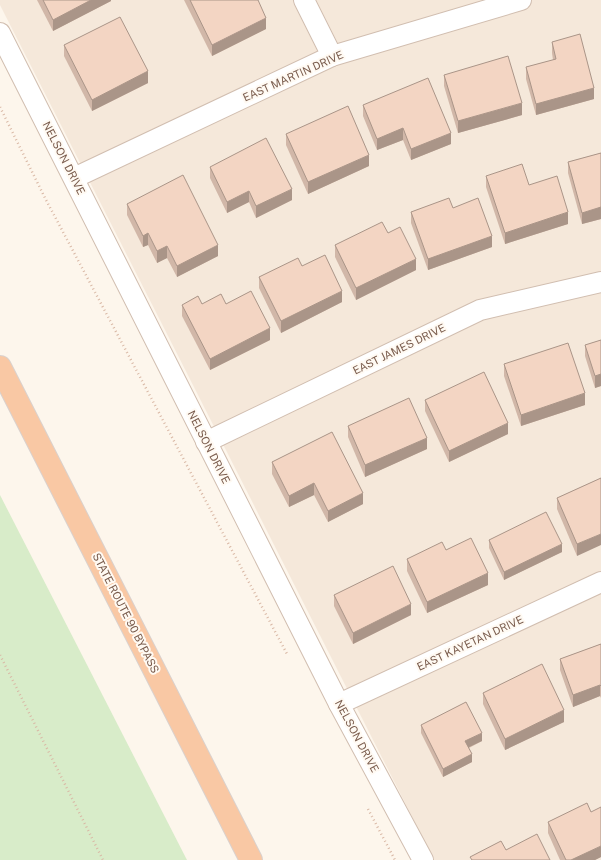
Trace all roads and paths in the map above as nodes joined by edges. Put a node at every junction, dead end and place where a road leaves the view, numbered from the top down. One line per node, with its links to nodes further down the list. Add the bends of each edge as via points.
1 (304, 0): 4 (street)
2 (521, 0): 4 (street, EAST MARTIN DRIVE)
3 (0, 33): 6 (street, NELSON DRIVE)
4 (332, 56): 6 (street, EAST MARTIN DRIVE)
5 (0, 107): 11 (path)
6 (74, 178): 9 (street, NELSON DRIVE)
7 (601, 282): 9 (street, EAST JAMES DRIVE, via 480,310)
8 (0, 367): 16 (highway, STATE ROUTE 90 BYPASS)
9 (206, 442): 13 (street, NELSON DRIVE)
10 (601, 582): 13 (street, EAST KAYETAN DRIVE)
11 (287, 654)
12 (0, 655): 15 (path)
13 (339, 704): 18 (street, NELSON DRIVE)
14 (367, 806): 17 (path)
15 (104, 860)
16 (251, 860)
17 (395, 860)
18 (423, 860)

